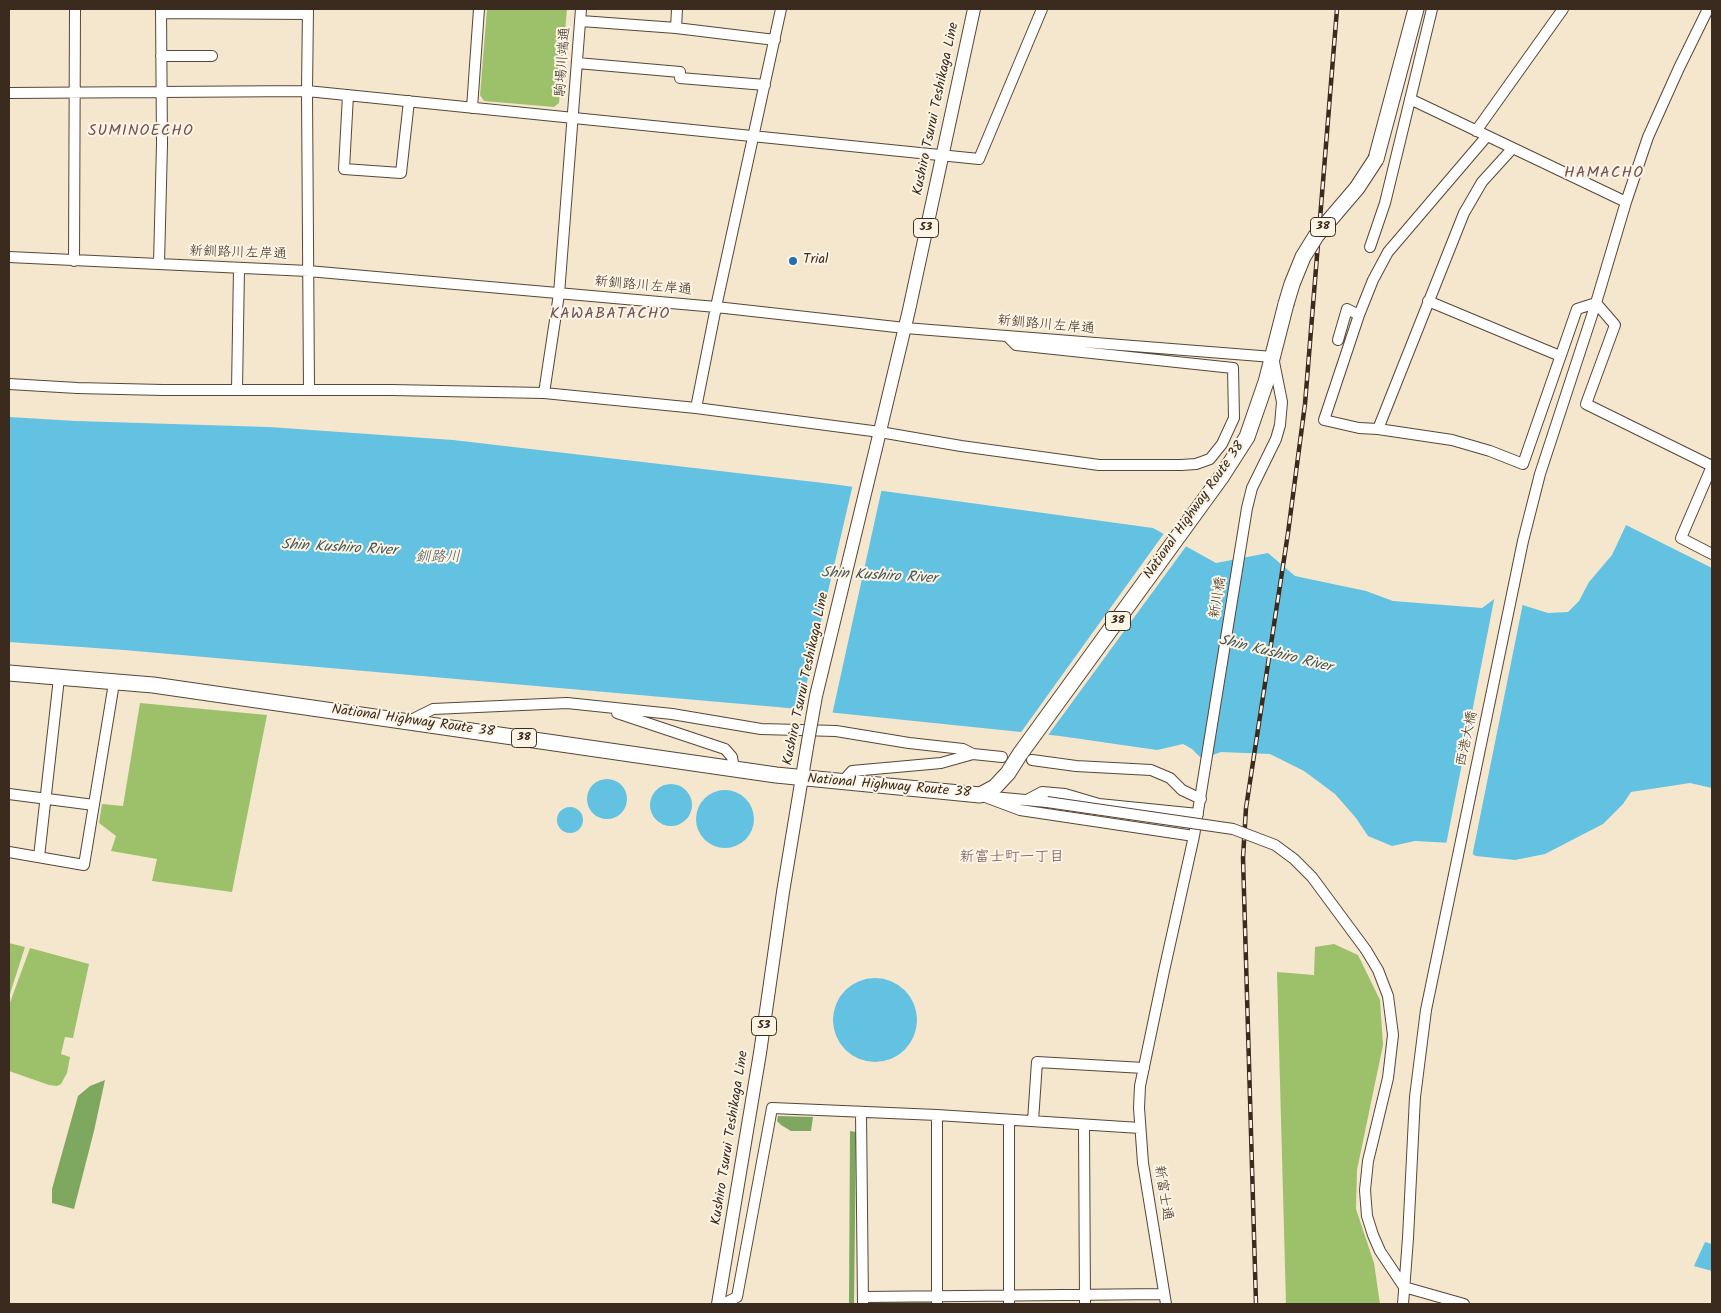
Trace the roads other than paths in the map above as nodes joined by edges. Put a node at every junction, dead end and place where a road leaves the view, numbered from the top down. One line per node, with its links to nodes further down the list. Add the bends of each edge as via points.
1 (75, 9): 24 (street)
2 (479, 9): 28 (street)
3 (581, 9): 14 (street, 駒場川端通)
4 (677, 9): 15 (street)
5 (781, 9): 16 (street)
6 (974, 9): 34 (main road, Kushiro Tsurui Teshikaga Line / 53)
7 (1042, 9): 34 (street, via 979,159)
8 (1416, 9): 51 (highway, National Highway Route 38 / 38, bridge, via 1376,159 1307,250 1292,284)
9 (1432, 9): 26 (street)
10 (1561, 9): 30 (street)
11 (1708, 9): 35 (street, 西港大橋, via 1648,137)
12 (161, 11): 13 (street); 17 (street)
13 (308, 11): 21 (street)
14 (581, 21): 15 (street); 19 (street, 駒場川端通)
15 (676, 28): 16 (street)
16 (775, 40): 20 (street)
17 (161, 56): 18 (street); 22 (street)
18 (212, 56)
19 (578, 63): 20 (street, via 680,72 680,78); 29 (street, 駒場川端通)
20 (765, 85): 31 (street)
21 (307, 91): 22 (street); 25 (street); 41 (street)
22 (161, 92): 24 (street); 39 (street)
23 (9, 93): 24 (street)
24 (74, 93): 38 (street)
25 (348, 95): 27 (street); 27 (street, via 344,168 401,173)
26 (1410, 99): 30 (street); 36 (street, via 1385,203)
27 (409, 101): 28 (street)
28 (472, 108): 29 (street)
29 (572, 118): 31 (street); 42 (street, 駒場川端通)
30 (1476, 131): 32 (street)
31 (754, 136): 34 (street); 45 (street)
32 (1487, 136): 33 (street); 46 (street, via 1388,252)
33 (1512, 149): 35 (street); 43 (street, via 1472,198)
34 (942, 154): 47 (main road, Kushiro Tsurui Teshikaga Line / 53)
35 (1626, 202): 44 (street, 西港大橋)
36 (1370, 247)
37 (9, 257): 38 (street, 新釧路川左岸通)
38 (74, 261): 39 (street, 新釧路川左岸通)
39 (159, 264): 40 (street, 新釧路川左岸通)
40 (239, 268): 41 (street, 新釧路川左岸通); 53 (street)
41 (308, 271): 42 (street, 新釧路川左岸通); 54 (street)
42 (560, 294): 45 (street, 新釧路川左岸通); 55 (street, 駒場川端通)
43 (1428, 301): 50 (street); 57 (street)
44 (1596, 303): 50 (street, via 1577,309); 59 (street, via 1615,325 1586,404 1712,466 1681,538); 88 (street, 西港大橋, via 1540,474 1523,541 1426,1010 1415,1097)
45 (716, 307): 47 (street, 新釧路川左岸通); 56 (street)
46 (1359, 315): 49 (street, via 1348,309); 57 (street, via 1324,420)
47 (905, 328): 48 (street, 新釧路川左岸通); 58 (main road, Kushiro Tsurui Teshikaga Line / 53)
48 (1007, 336): 51 (street, 新釧路川左岸通); 58 (street, via 1022,346 1233,368 1234,418 1222,444 1210,459 1181,465 1099,465)
49 (1338, 340)
50 (1560, 356): 57 (street, via 1523,464 1452,440)
51 (1273, 357): 67 (highway, National Highway Route 38 / 38, via 1247,437 1062,698); 74 (street, 新川橋, via 1282,402 1280,425 1252,488 1247,508)
52 (9, 384): 53 (street)
53 (237, 390): 54 (street)
54 (309, 390): 55 (street)
55 (544, 393): 56 (street)
56 (696, 408): 58 (street)
57 (1378, 429)
58 (880, 432): 69 (main road, Kushiro Tsurui Teshikaga Line / 53, bridge, via 816,696)
59 (1712, 554)
60 (9, 673): 61 (highway, National Highway Route 38 / 38)
61 (59, 678): 62 (highway, National Highway Route 38 / 38); 73 (street)
62 (114, 683): 64 (highway, National Highway Route 38 / 38, via 153,685); 76 (street)
63 (600, 707): 64 (street, via 567,703 433,709); 65 (street, via 672,714 761,729 836,731 963,749); 68 (street, via 725,750 732,757)
64 (408, 721): 68 (highway, National Highway Route 38 / 38)
65 (973, 754): 66 (street); 70 (street, via 941,763 852,771)
66 (1002, 757)
67 (1026, 757): 72 (highway, National Highway Route 38 / 38, via 995,788); 74 (street, via 1076,766 1151,770 1170,778 1182,790)
68 (734, 769): 69 (highway, National Highway Route 38 / 38)
69 (802, 778): 70 (highway, National Highway Route 38 / 38); 94 (main road, Kushiro Tsurui Teshikaga Line / 53)
70 (843, 781): 72 (highway, National Highway Route 38 / 38)
71 (9, 794): 73 (street)
72 (980, 795): 75 (street); 78 (street, via 1020,810)
73 (44, 799): 76 (street); 80 (street)
74 (1200, 799): 77 (street, 新川橋)
75 (1027, 800): 77 (street, via 1042,792 1065,794 1099,804); 88 (street, bridge, via 1233,829 1275,845 1312,877 1366,950 1388,996 1393,1035 1388,1078 1368,1161 1365,1190 1367,1216 1373,1235)
76 (94, 805): 80 (street, via 84,865)
77 (1198, 814): 78 (street, 新川橋)
78 (1194, 836): 81 (street, 新富士通)
79 (9, 852): 80 (street)
80 (39, 857)
81 (1144, 1068): 85 (street, via 1037,1062); 87 (street, 新富士通, via 1140,1086)
82 (861, 1112): 83 (street); 92 (street); 95 (street, via 772,1108 737,1297)
83 (937, 1115): 84 (street); 93 (street)
84 (1009, 1120): 85 (street); 91 (street)
85 (1033, 1121): 86 (street)
86 (1084, 1125): 87 (street); 89 (street)
87 (1140, 1128): 90 (street, 新富士通)
88 (1404, 1287): 96 (street, 西港大橋); 97 (street)
89 (1085, 1299): 90 (street); 91 (street)
90 (1165, 1299)
91 (1009, 1300): 93 (street)
92 (863, 1301): 93 (street)
93 (937, 1301)
94 (718, 1304)
95 (724, 1304)
96 (1403, 1304)
97 (1464, 1304)

